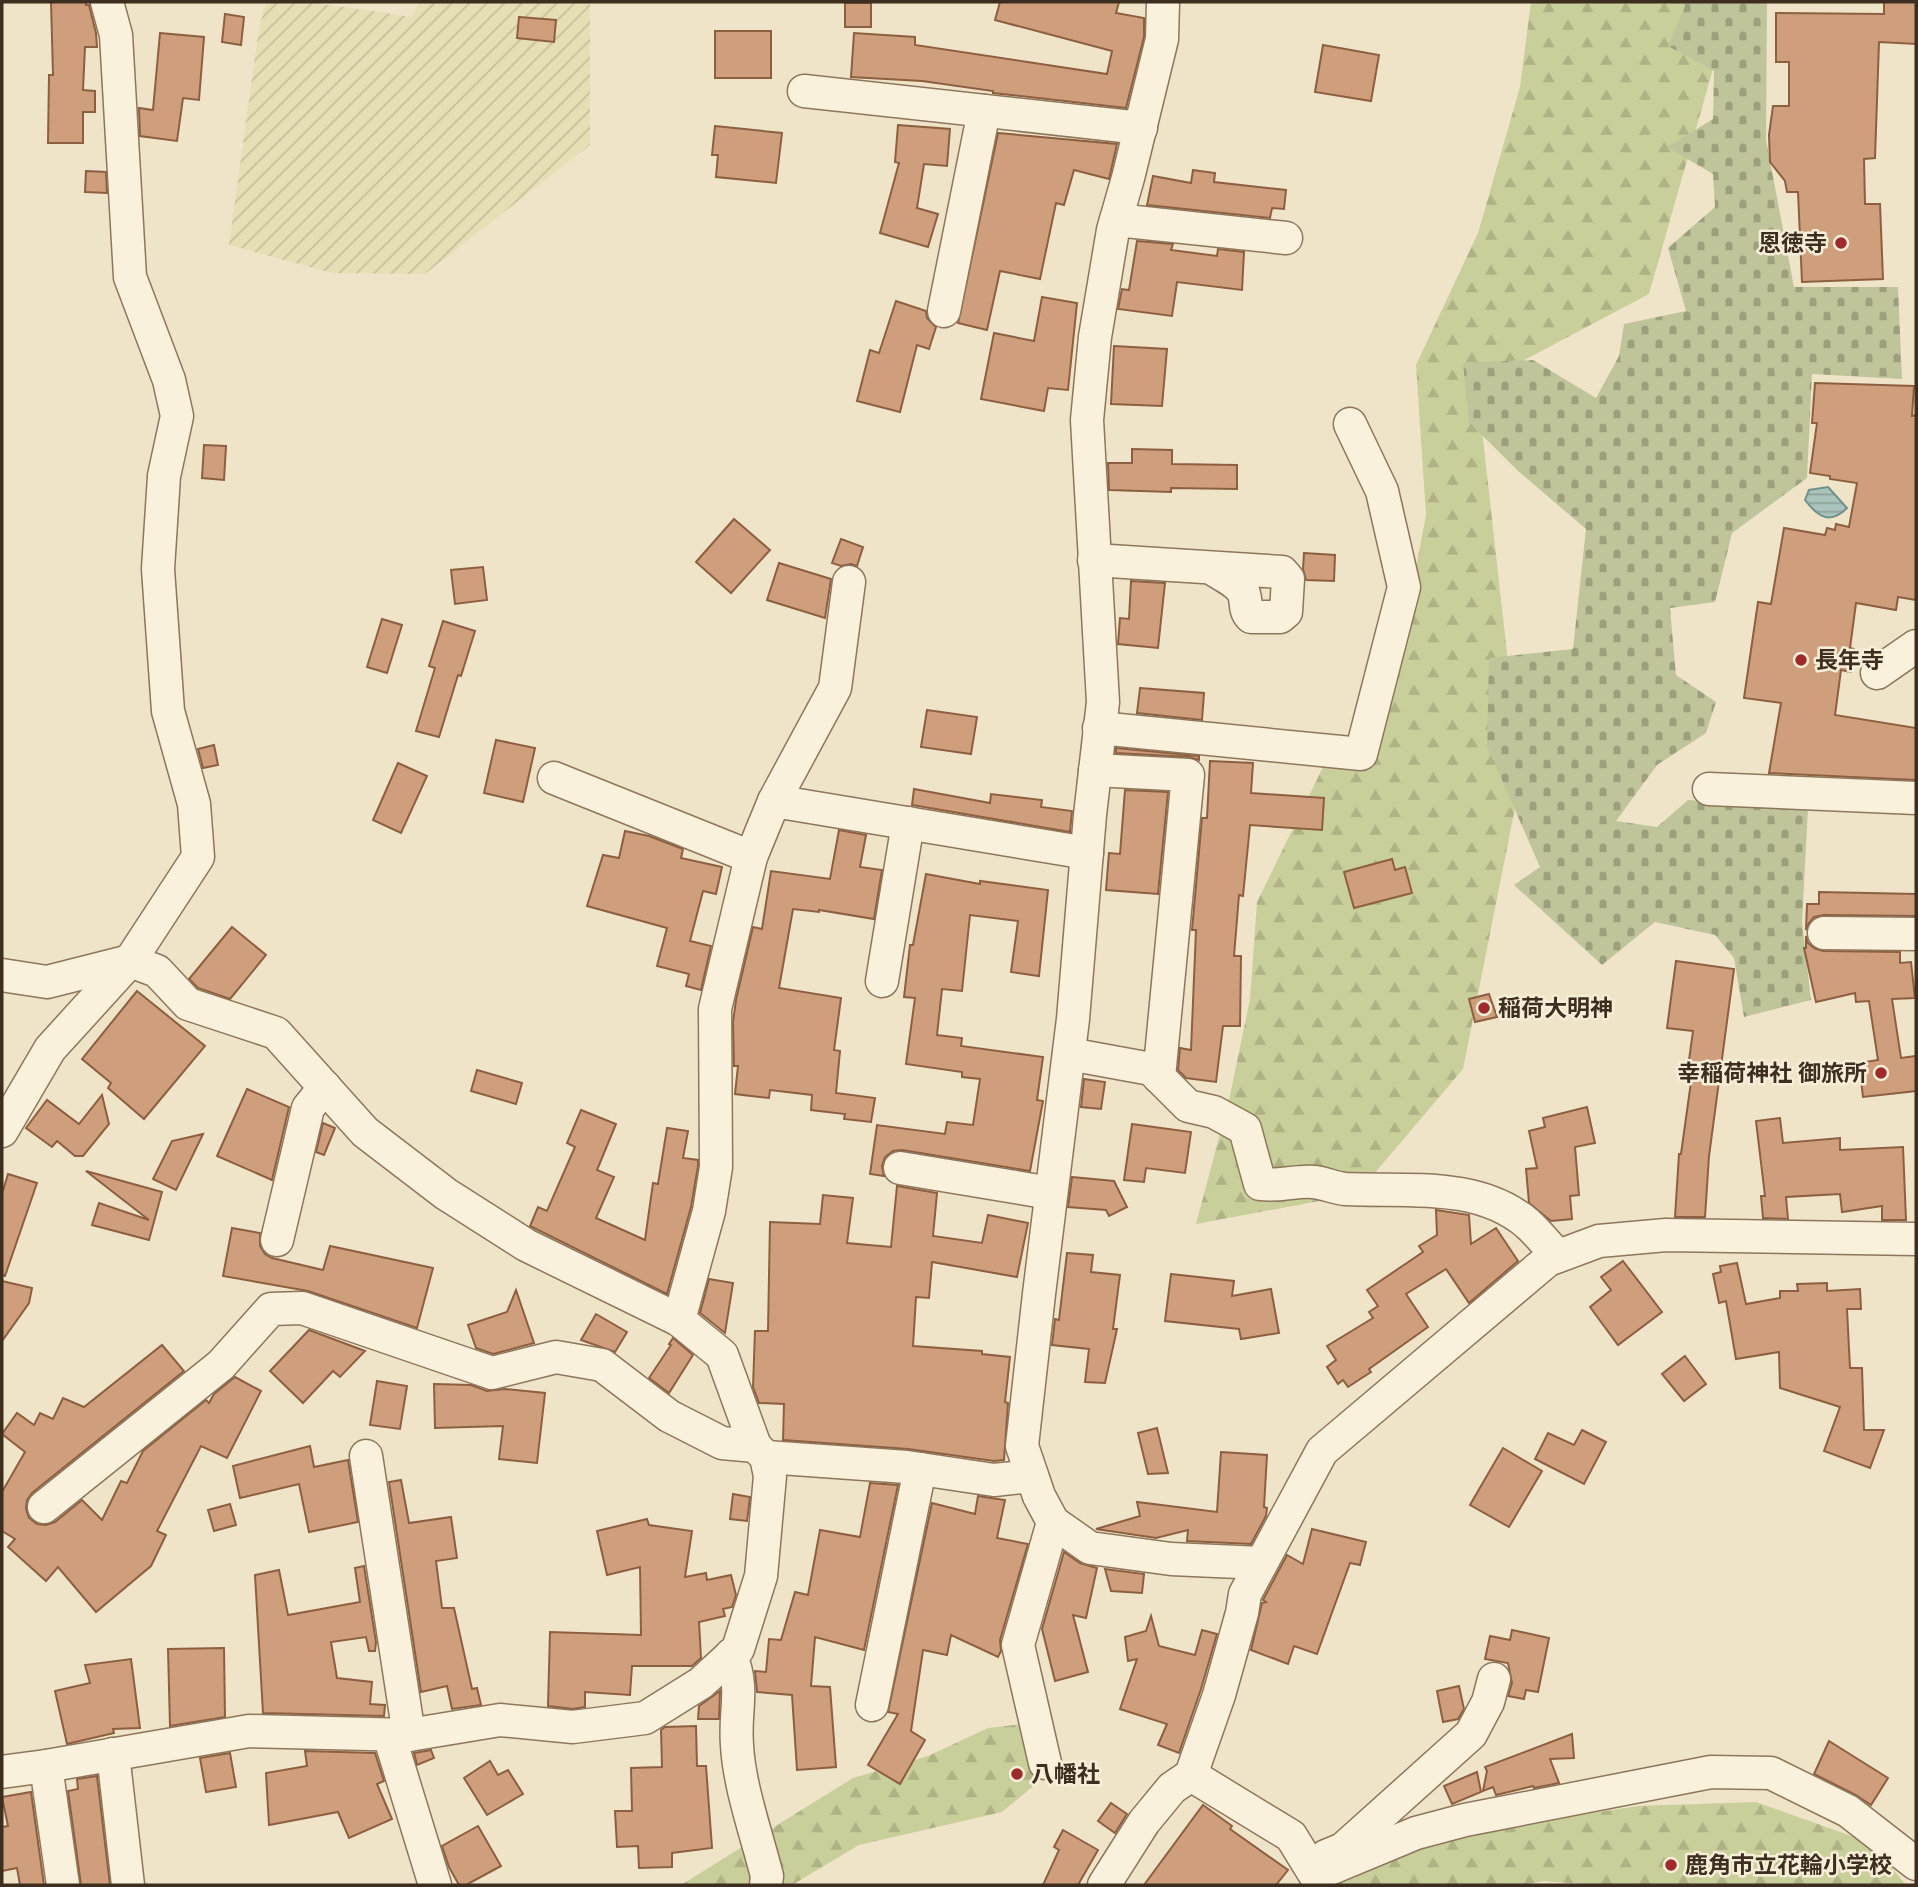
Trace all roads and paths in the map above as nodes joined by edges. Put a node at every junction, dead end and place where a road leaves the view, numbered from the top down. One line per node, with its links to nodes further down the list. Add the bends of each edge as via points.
1 (107, 2): 26 (street, via 116,35 130,277 169,380 177,416 164,476 158,569 168,711 194,804 198,857)
2 (1163, 2): 5 (street, via 1162,39)
3 (804, 92): 4 (street)
4 (984, 111): 5 (street); 8 (street)
5 (1141, 128): 6 (street)
6 (1116, 220): 7 (street); 10 (street, via 1095,337 1087,420)
7 (1286, 238)
8 (944, 311)
9 (1350, 424): 15 (street, via 1382,491 1404,587 1361,754)
10 (1094, 560): 11 (street); 15 (street)
11 (1211, 568)
12 (849, 582): 20 (street, via 835,688)
13 (1916, 646): 14 (street)
14 (1877, 673)
15 (1100, 728): 16 (street)
16 (1095, 770): 22 (street); 30 (street, via 1188,775)
17 (554, 778): 23 (street)
18 (1709, 789): 19 (street)
19 (1916, 798)
20 (774, 801): 21 (street); 23 (street)
21 (908, 823): 22 (street); 28 (street)
22 (1087, 853): 29 (street)
23 (751, 857): 38 (street, via 715,1009 716,1167 711,1200)
24 (1824, 933): 25 (street)
25 (1916, 934)
26 (130, 961): 27 (street, via 47,982); 31 (street, via 157,971 188,1004 276,1034); 32 (street, via 50,1049)
27 (2, 975)
28 (882, 981)
29 (1069, 1054): 30 (street, via 1151,1069); 34 (street)
30 (1159, 1077): 37 (street, via 1188,1106 1214,1112 1245,1129 1260,1184 1311,1182 1342,1189 1425,1189 1466,1195 1501,1207 1527,1223)
31 (325, 1087): 36 (street, via 308,1108); 38 (street, via 365,1132 446,1194 526,1245)
32 (2, 1131)
33 (900, 1168): 34 (street)
34 (1051, 1193): 42 (street, via 1023,1446)
35 (1916, 1239): 37 (street, via 1666,1235 1599,1241)
36 (277, 1240)
37 (1558, 1256): 45 (street, via 1548,1259 1322,1451)
38 (679, 1320): 39 (street, via 722,1355)
39 (761, 1451): 41 (street); 43 (street, via 722,1443 669,1416 602,1365 556,1357 492,1374 302,1308 271,1309 221,1365); 46 (street, via 770,1476 761,1576 738,1649)
40 (366, 1456): 49 (street)
41 (920, 1469): 42 (street, via 994,1480); 48 (street)
42 (1032, 1476): 44 (street)
43 (44, 1507)
44 (1053, 1522): 45 (street, via 1090,1548 1171,1559); 51 (street, via 1018,1646)
45 (1261, 1563): 54 (street, via 1245,1594 1219,1695)
46 (731, 1655): 49 (street, via 701,1683 645,1718 573,1727 500,1720); 60 (street, via 740,1688 737,1745)
47 (1494, 1679): 56 (street, via 1471,1734)
48 (872, 1704)
49 (399, 1735): 50 (street, via 249,1731); 59 (street)
50 (113, 1754): 52 (street); 58 (street)
51 (1045, 1763)
52 (46, 1766): 53 (street); 57 (street)
53 (2, 1772)
54 (1191, 1775): 56 (street, via 1291,1836); 61 (street, via 1172,1788 1143,1822)
55 (1916, 1864): 56 (street, via 1848,1811 1770,1773 1711,1772 1453,1823)
56 (1311, 1874)
57 (63, 1885)
58 (128, 1885)
59 (435, 1885)
60 (766, 1885)
61 (1104, 1885)

